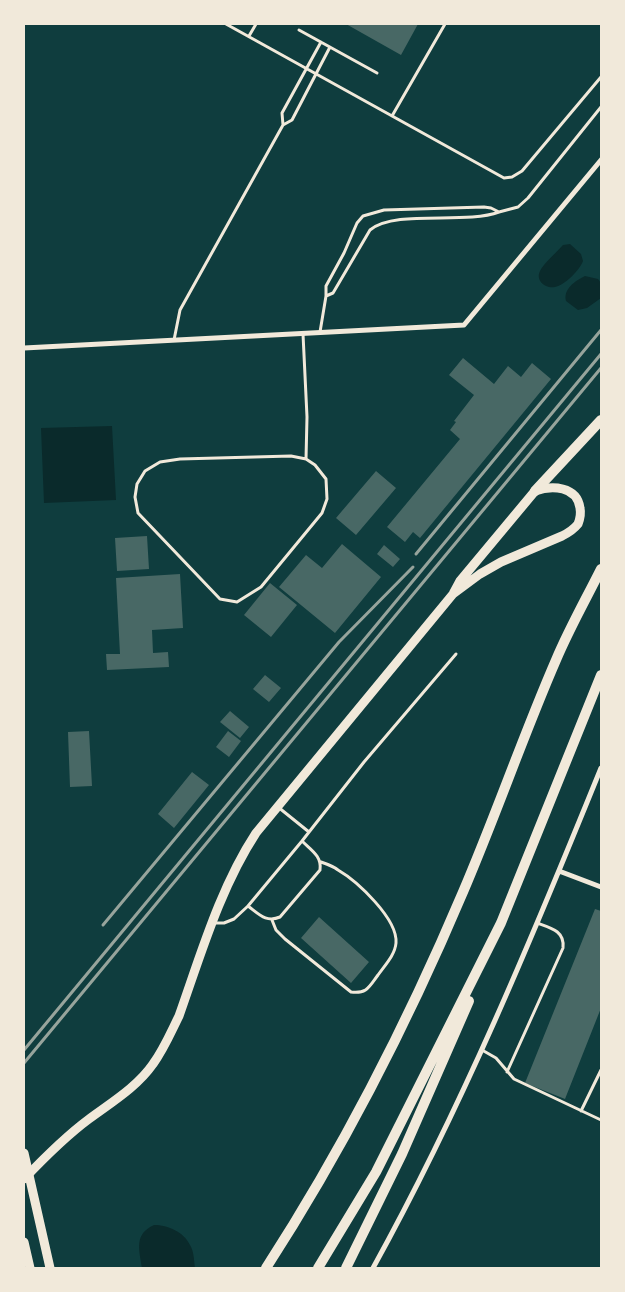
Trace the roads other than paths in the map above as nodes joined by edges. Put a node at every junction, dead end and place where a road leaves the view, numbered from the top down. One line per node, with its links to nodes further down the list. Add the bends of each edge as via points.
1 (226, 24): 5 (lane)
2 (256, 24): 5 (lane)
3 (445, 24): 13 (lane)
4 (299, 30): 6 (lane)
5 (249, 36): 8 (lane)
6 (321, 42): 7 (lane); 8 (lane)
7 (330, 47): 9 (lane); 10 (lane)
8 (306, 69): 9 (lane); 14 (lane, via 282,113)
9 (316, 74): 13 (lane); 14 (lane, via 292,120)
10 (377, 74)
11 (601, 77): 13 (lane, via 522,171 512,178 492,173)
12 (601, 107): 16 (lane, via 528,198 518,207)
13 (392, 116)
14 (283, 125): 20 (lane, via 180,310)
15 (601, 160): 18 (street, via 464,325)
16 (499, 212): 17 (lane, via 484,216 377,224 366,236 333,293); 17 (lane, via 484,207 371,212 357,223 326,286)
17 (326, 296): 18 (lane)
18 (320, 333): 19 (street)
19 (303, 334): 20 (street); 23 (lane, via 308,417)
20 (174, 340): 21 (street)
21 (24, 348)
22 (601, 420): 24 (highway)
23 (306, 459): 23 (lane, via 326,480 327,500 322,513 260,587 237,602 220,599 138,514 137,484 145,470 160,462 290,456)
24 (535, 491): 26 (main road, via 460,581); 26 (main road, via 550,487 570,492 580,506 578,523 562,536 491,567)
25 (601, 569): 51 (highway, via 557,658 463,892 409,1014 349,1130)
26 (453, 594): 30 (main road)
27 (456, 654): 31 (lane)
28 (601, 675): 39 (highway)
29 (601, 768): 34 (street)
30 (278, 807): 31 (lane); 38 (main road, via 243,853)
31 (309, 832): 32 (lane)
32 (302, 841): 33 (lane); 36 (lane)
33 (321, 862): 37 (lane, via 320,870 280,917); 37 (lane, via 338,869 356,883 384,911 393,928 397,941 394,952 368,989 360,993 351,992 285,939)
34 (559, 872): 35 (street); 40 (street)
35 (601, 888)
36 (248, 906): 37 (lane); 38 (lane, via 234,920)
37 (272, 920)
38 (214, 922): 47 (main road, via 179,1016 153,1064 115,1102 88,1120)
39 (501, 923): 52 (highway, via 376,1172); 53 (highway, via 402,1154)
40 (537, 923): 41 (street); 43 (lane, via 558,932 562,936 563,948)
41 (482, 1050): 43 (lane, via 496,1058); 54 (street, via 439,1142)
42 (601, 1070): 44 (lane)
43 (507, 1072): 44 (lane, via 514,1079)
44 (581, 1111): 45 (lane)
45 (601, 1120)
46 (24, 1153): 47 (main road)
47 (26, 1176): 50 (main road)
48 (24, 1242): 49 (main road)
49 (30, 1268)
50 (50, 1268)
51 (266, 1268)
52 (318, 1268)
53 (346, 1268)
54 (373, 1268)

